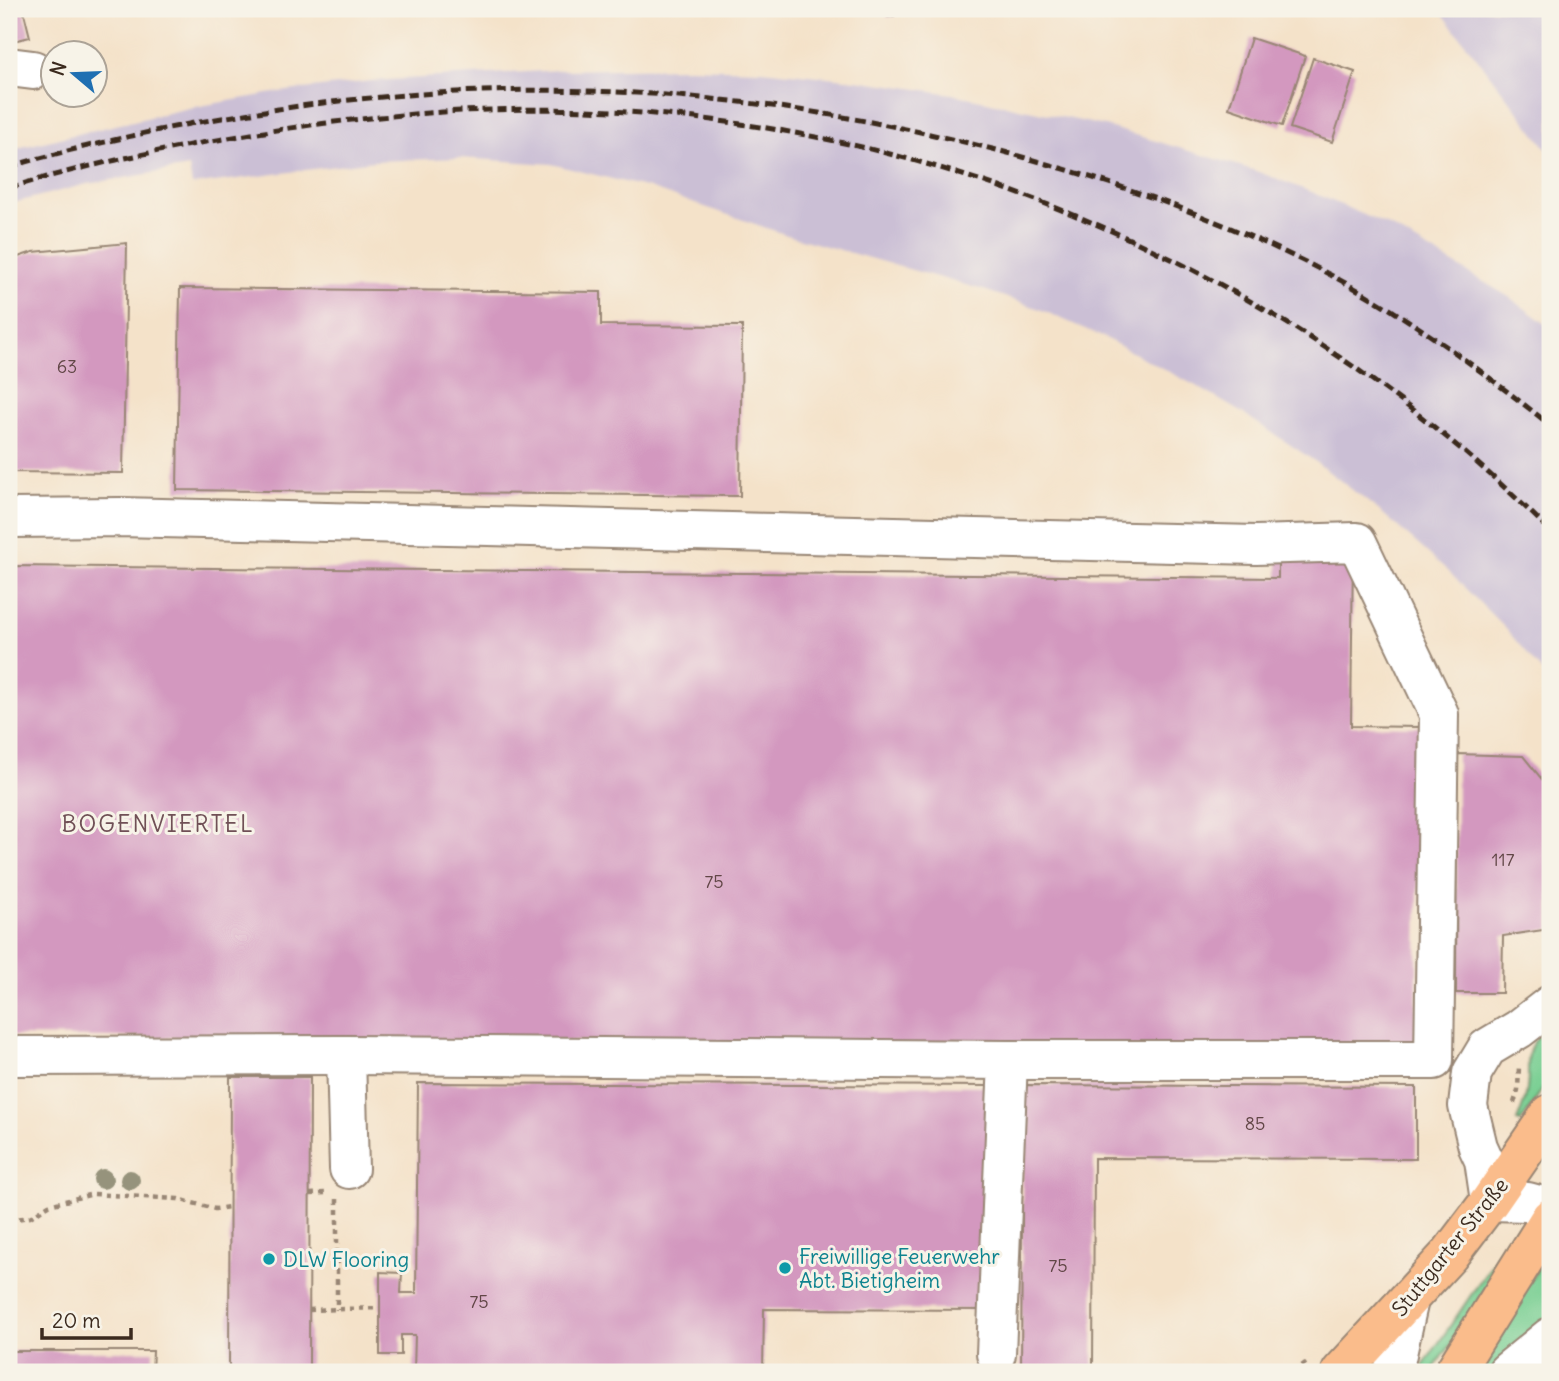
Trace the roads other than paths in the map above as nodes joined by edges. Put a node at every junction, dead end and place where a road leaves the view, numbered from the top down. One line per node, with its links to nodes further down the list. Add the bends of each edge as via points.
1 (9, 518): 6 (lane, via 1256,545 1357,542 1439,714)
2 (1550, 1005): 7 (lane, via 1487,1048)
3 (346, 1055): 4 (lane); 5 (lane); 9 (lane)
4 (9, 1056)
5 (1008, 1060): 6 (lane); 14 (lane)
6 (1434, 1060): 7 (lane, via 1451,1062)
7 (1472, 1073): 10 (lane, via 1468,1105)
8 (1550, 1114): 10 (main road, Stuttgarter Straße)
9 (349, 1169)
10 (1490, 1201): 11 (lane); 13 (main road, Stuttgarter Straße)
11 (1550, 1208)
12 (1550, 1218): 17 (main road)
13 (1409, 1300): 15 (main road, Stuttgarter Straße); 16 (lane)
14 (996, 1354)
15 (1341, 1372)
16 (1393, 1372)
17 (1454, 1372)

